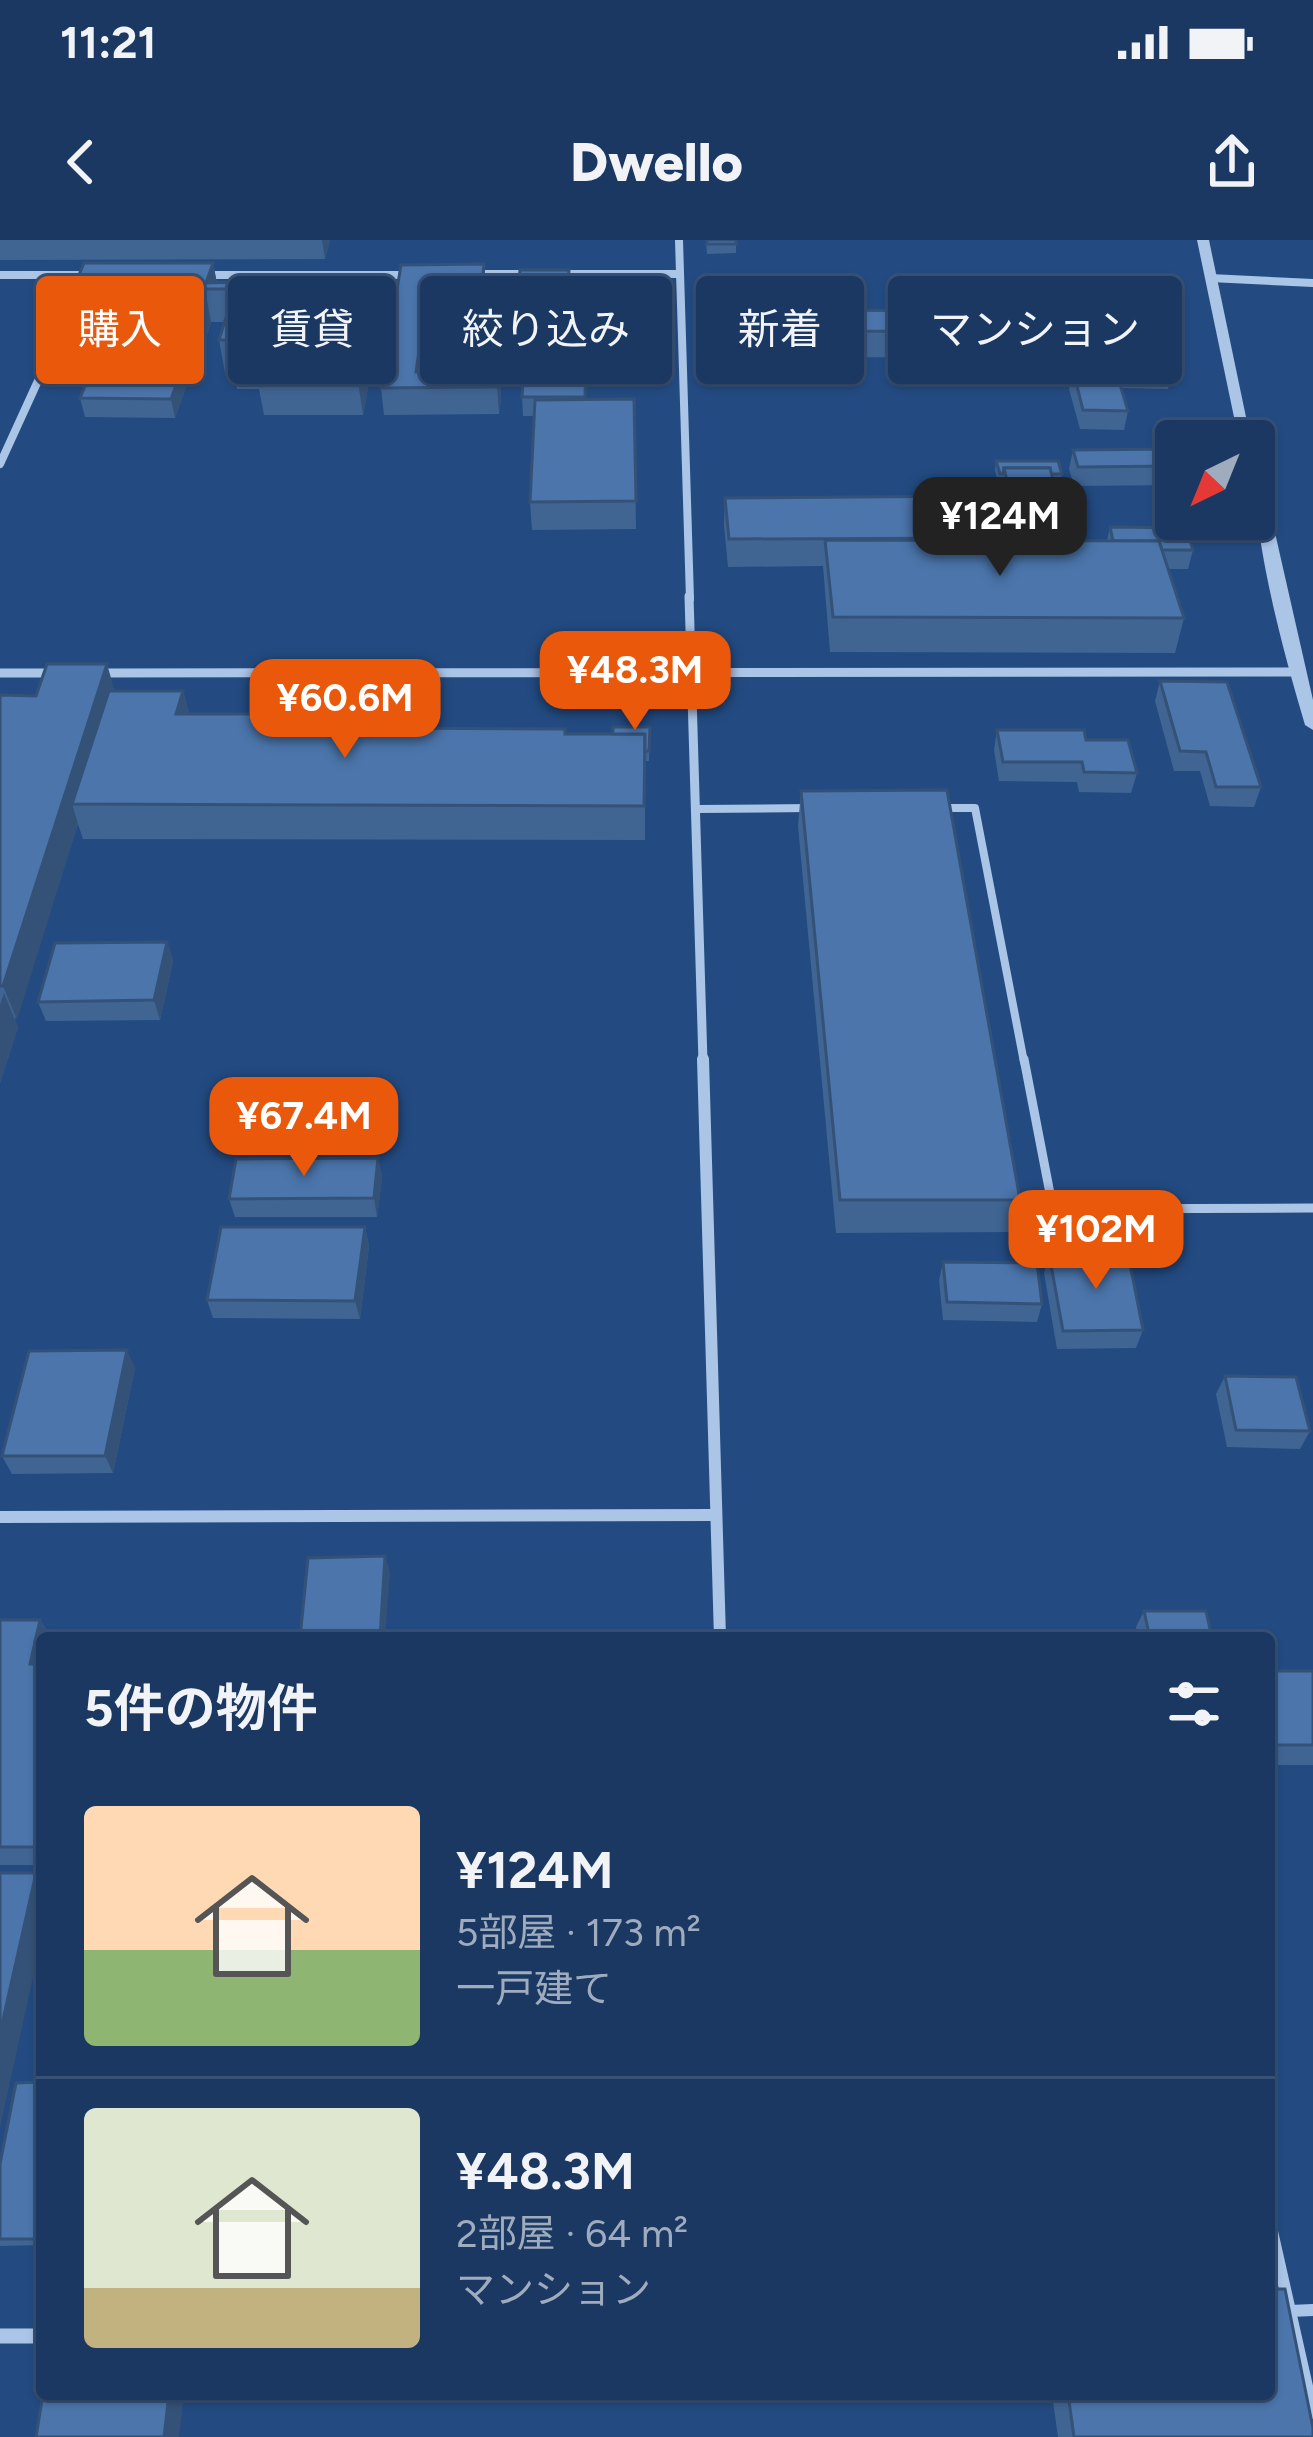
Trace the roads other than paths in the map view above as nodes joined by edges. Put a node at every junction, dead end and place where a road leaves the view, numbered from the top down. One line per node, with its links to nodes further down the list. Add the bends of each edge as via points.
1 (680, 240): 5 (street)
2 (1202, 240): 10 (street)
3 (418, 274): 9 (street)
4 (466, 274): 5 (street)
5 (680, 274): 15 (street)
6 (0, 275): 7 (street)
7 (86, 275): 8 (street); 13 (street)
8 (110, 275)
9 (181, 275)
10 (1210, 278): 11 (street); 12 (street)
11 (1313, 283)
12 (1241, 420)
13 (0, 464)
14 (1269, 540): 16 (street)
15 (693, 672): 16 (street); 17 (street); 21 (street)
16 (1297, 672): 18 (street)
17 (0, 674)
18 (1313, 725)
19 (835, 808): 21 (lane)
20 (928, 808): 22 (lane, via 975,808 1053,1209)
21 (695, 809): 23 (street)
22 (1313, 1208)
23 (716, 1515): 24 (street); 25 (street)
24 (0, 1517)
25 (720, 1632)
26 (1275, 2245): 28 (lane)
27 (1313, 2310): 28 (lane)
28 (1290, 2311): 31 (lane)
29 (0, 2336): 30 (street)
30 (36, 2336)
31 (1313, 2413)

